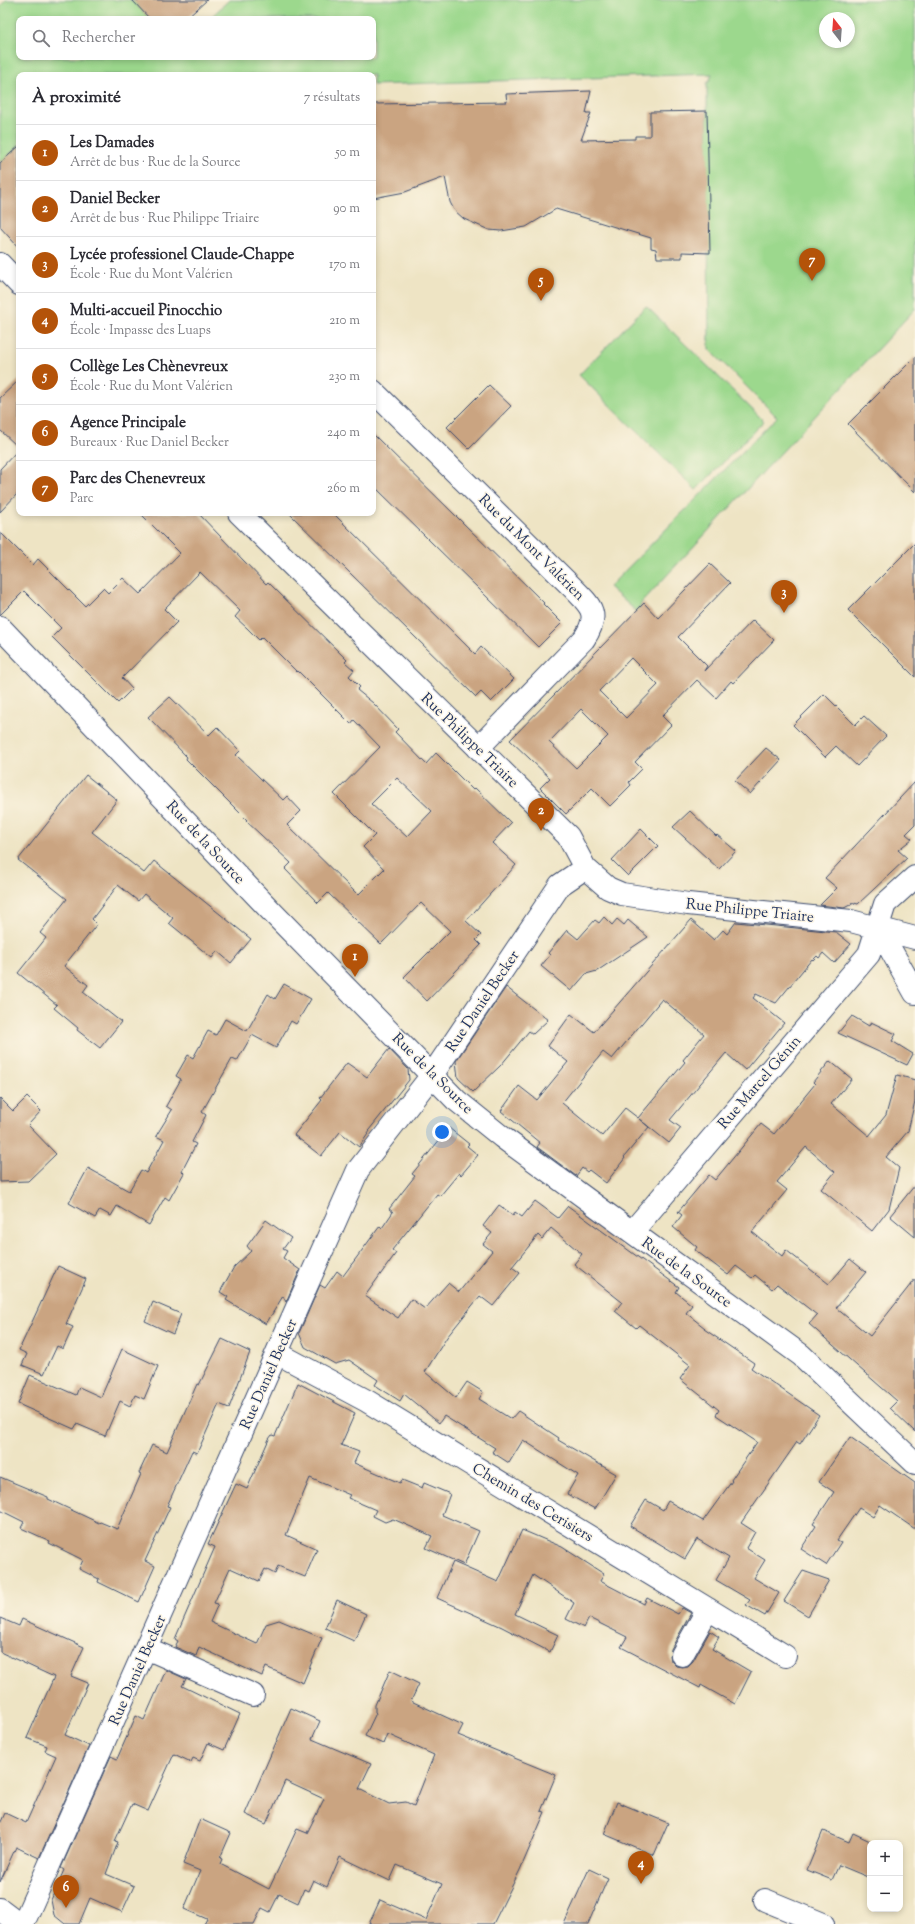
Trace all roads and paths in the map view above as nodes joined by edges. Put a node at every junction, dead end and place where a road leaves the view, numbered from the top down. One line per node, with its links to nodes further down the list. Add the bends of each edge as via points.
1 (0, 264): 2 (street)
2 (16, 281)
3 (376, 394): 6 (street, Rue du Mont Valérien, via 588,603 592,610 591,629 584,639)
4 (243, 516): 6 (street, Rue Philippe Triaire)
5 (0, 627): 12 (street, Rue de la Source)
6 (478, 748): 7 (street, Rue Philippe Triaire, via 568,836)
7 (585, 868): 9 (street, Rue Philippe Triaire, via 608,888 622,894 688,904 851,921); 12 (street, Rue Daniel Becker, via 560,885)
8 (915, 877): 9 (street, Rue Marcel Génin, via 885,904)
9 (878, 927): 10 (street, Rue Philippe Triaire); 11 (street); 13 (street, Rue Marcel Génin, via 869,954)
10 (915, 938)
11 (915, 993)
12 (432, 1075): 13 (street, Rue de la Source, via 456,1100 485,1123); 14 (street, Rue Daniel Becker, via 358,1170)
13 (632, 1232): 15 (street, Rue de la Source, via 801,1355)
14 (277, 1353): 16 (street, Chemin des Cerisiers, via 367,1402); 17 (street, Rue Daniel Becker)
15 (915, 1463)
16 (708, 1609): 18 (street); 19 (street, Chemin des Cerisiers)
17 (146, 1648): 20 (street); 24 (street, Rue Daniel Becker)
18 (682, 1655)
19 (785, 1656)
20 (253, 1695)
21 (765, 1900): 25 (street)
22 (0, 1909): 23 (street)
23 (20, 1924)
24 (24, 1924)
25 (823, 1924)

